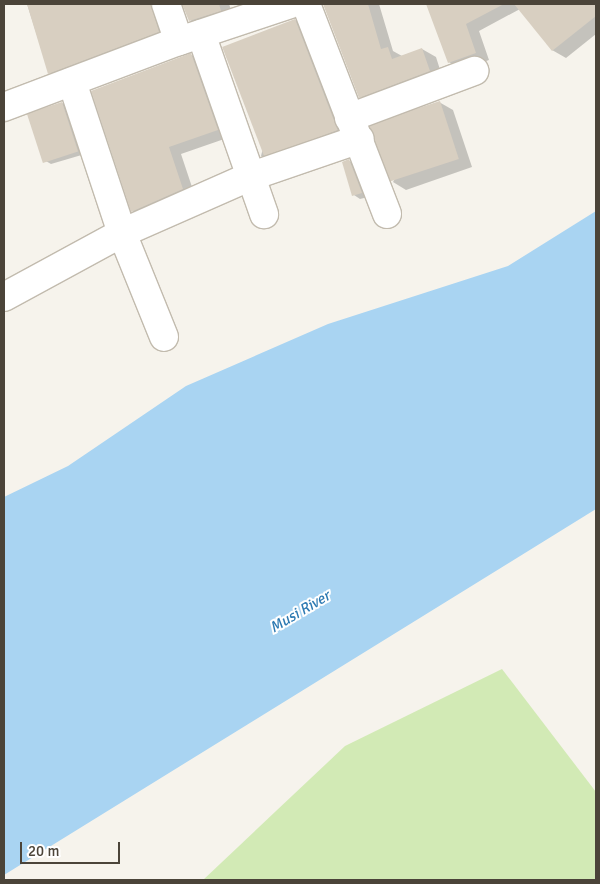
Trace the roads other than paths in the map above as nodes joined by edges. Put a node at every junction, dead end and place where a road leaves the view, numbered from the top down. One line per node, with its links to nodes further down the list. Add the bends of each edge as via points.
1 (166, 4): 4 (street)
2 (290, 4): 4 (street)
3 (306, 4): 8 (street)
4 (190, 37): 6 (street); 9 (street)
5 (474, 72): 8 (street)
6 (72, 82): 7 (street); 12 (street)
7 (4, 107)
8 (355, 128): 9 (street); 11 (street)
9 (249, 177): 10 (street); 12 (street)
10 (264, 214)
11 (387, 214)
12 (122, 233): 13 (street); 14 (street)
13 (4, 297)
14 (164, 337)

